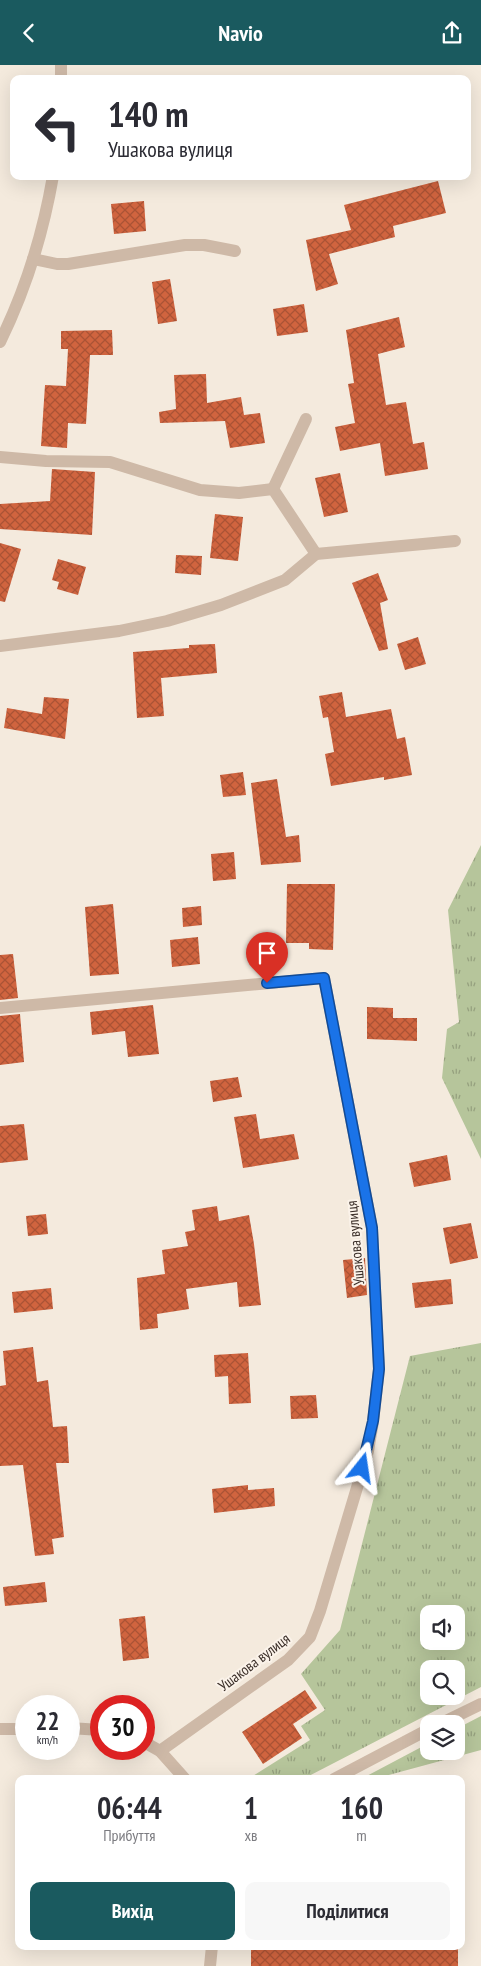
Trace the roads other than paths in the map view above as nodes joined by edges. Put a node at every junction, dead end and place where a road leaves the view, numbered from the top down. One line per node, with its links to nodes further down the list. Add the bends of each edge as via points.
1 (52, 180): 3 (street)
2 (235, 251): 3 (street, via 185,245 68,263)
3 (34, 259): 4 (street)
4 (0, 341)
5 (306, 419): 7 (street)
6 (0, 457): 7 (street, via 110,462 200,490 240,493)
7 (273, 489): 9 (street)
8 (454, 541): 9 (street)
9 (316, 553): 10 (street, via 285,580 221,605 167,621 119,631)
10 (0, 646)
11 (0, 1008): 18 (street, Ушакова вулиця, via 324,978 372,1228 379,1369 368,1451 310,1637 288,1660)
12 (481, 1704): 13 (street)
13 (458, 1715)
14 (0, 1729): 15 (street)
15 (15, 1729)
16 (420, 1734): 20 (street)
17 (155, 1748): 18 (street)
18 (160, 1751): 19 (street)
19 (181, 1775)
20 (342, 1775)
21 (212, 1950): 22 (street)
22 (210, 1966)

